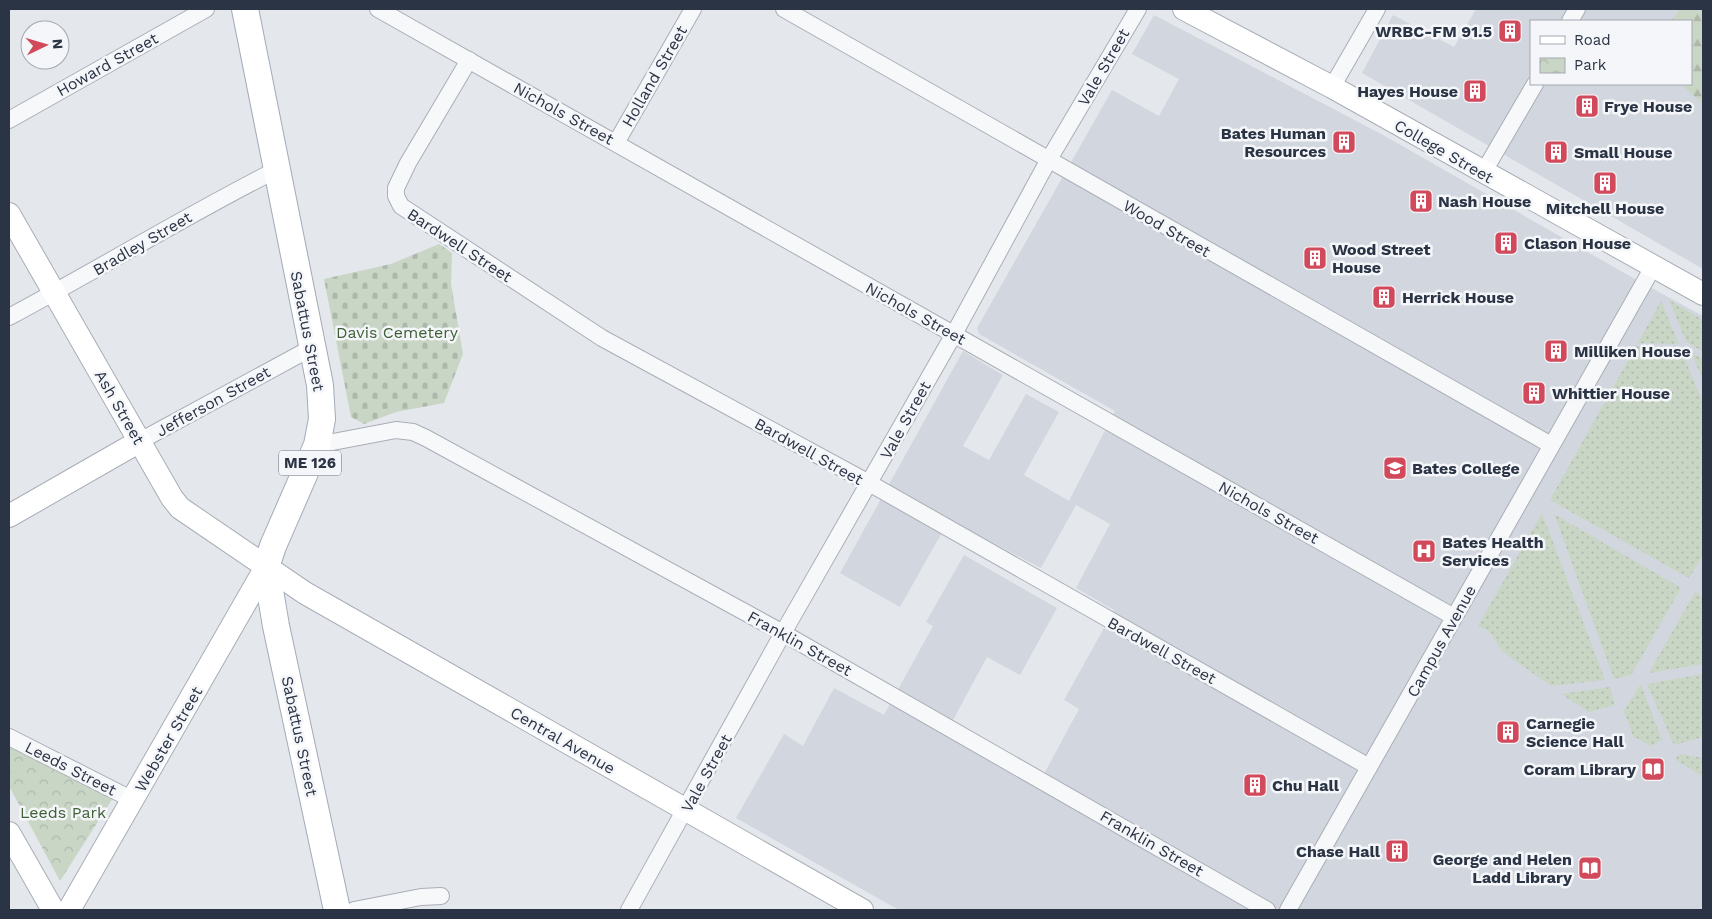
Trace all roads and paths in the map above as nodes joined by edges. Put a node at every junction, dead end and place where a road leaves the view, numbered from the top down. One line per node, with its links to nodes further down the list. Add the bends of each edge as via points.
1 (206, 9): 14 (street, Howard Street)
2 (245, 9): 17 (main road, Sabattus Street / ME 126)
3 (378, 9): 11 (street, Nichols Street)
4 (693, 9): 15 (street, Holland Street)
5 (784, 9): 16 (street, Wood Street)
6 (1138, 9): 16 (street, Vale Street)
7 (1184, 9): 13 (street, College Street)
8 (1377, 9): 13 (street)
9 (1577, 9): 10 (street)
10 (1571, 20)
11 (469, 60): 15 (street, Nichols Street); 29 (street, Bardwell Street, via 396,188 401,206 602,338)
12 (1533, 85): 18 (street)
13 (1332, 87): 18 (street, College Street)
14 (9, 120)
15 (616, 143): 24 (street, Nichols Street)
16 (1048, 161): 24 (street, Vale Street); 28 (street, Wood Street)
17 (276, 170): 21 (street, Bradley Street, via 214,201); 25 (main road, Sabattus Street / ME 126)
18 (1483, 173): 20 (street, College Street)
19 (9, 214): 21 (street, Ash Street)
20 (1653, 267): 22 (street, College Street); 28 (street, Campus Avenue)
21 (53, 293): 23 (street, Bradley Street); 26 (street, Ash Street)
22 (1703, 294)
23 (9, 317)
24 (954, 334): 29 (street, Vale Street); 32 (street, Nichols Street)
25 (313, 346): 26 (street, Jefferson Street); 27 (main road, Sabattus Street / ME 126, via 321,393 322,419)
26 (140, 441): 30 (street, Jefferson Street); 31 (street, Ash Street, via 180,508)
27 (317, 445): 31 (main road, Sabattus Street / ME 126); 33 (street, Franklin Street, via 396,430 412,432)
28 (1552, 445): 32 (street, Campus Avenue)
29 (869, 483): 33 (street, Vale Street); 35 (street, Bardwell Street)
30 (9, 516)
31 (266, 568): 36 (street, Webster Street); 37 (street, Central Avenue); 42 (main road, Sabattus Street / ME 126)
32 (1454, 617): 35 (street, Campus Avenue)
33 (783, 633): 37 (street, Vale Street); 46 (street, Franklin Street)
34 (9, 737): 36 (street, Leeds Street)
35 (1369, 767): 47 (street, Campus Avenue)
36 (133, 800): 41 (street, Webster Street)
37 (685, 810): 44 (street, Vale Street); 45 (street, Central Avenue)
38 (9, 833): 40 (street)
39 (441, 896): 43 (street)
40 (52, 910)
41 (69, 910)
42 (337, 910)
43 (354, 910)
44 (630, 910)
45 (862, 910)
46 (1267, 910)
47 (1288, 910)

